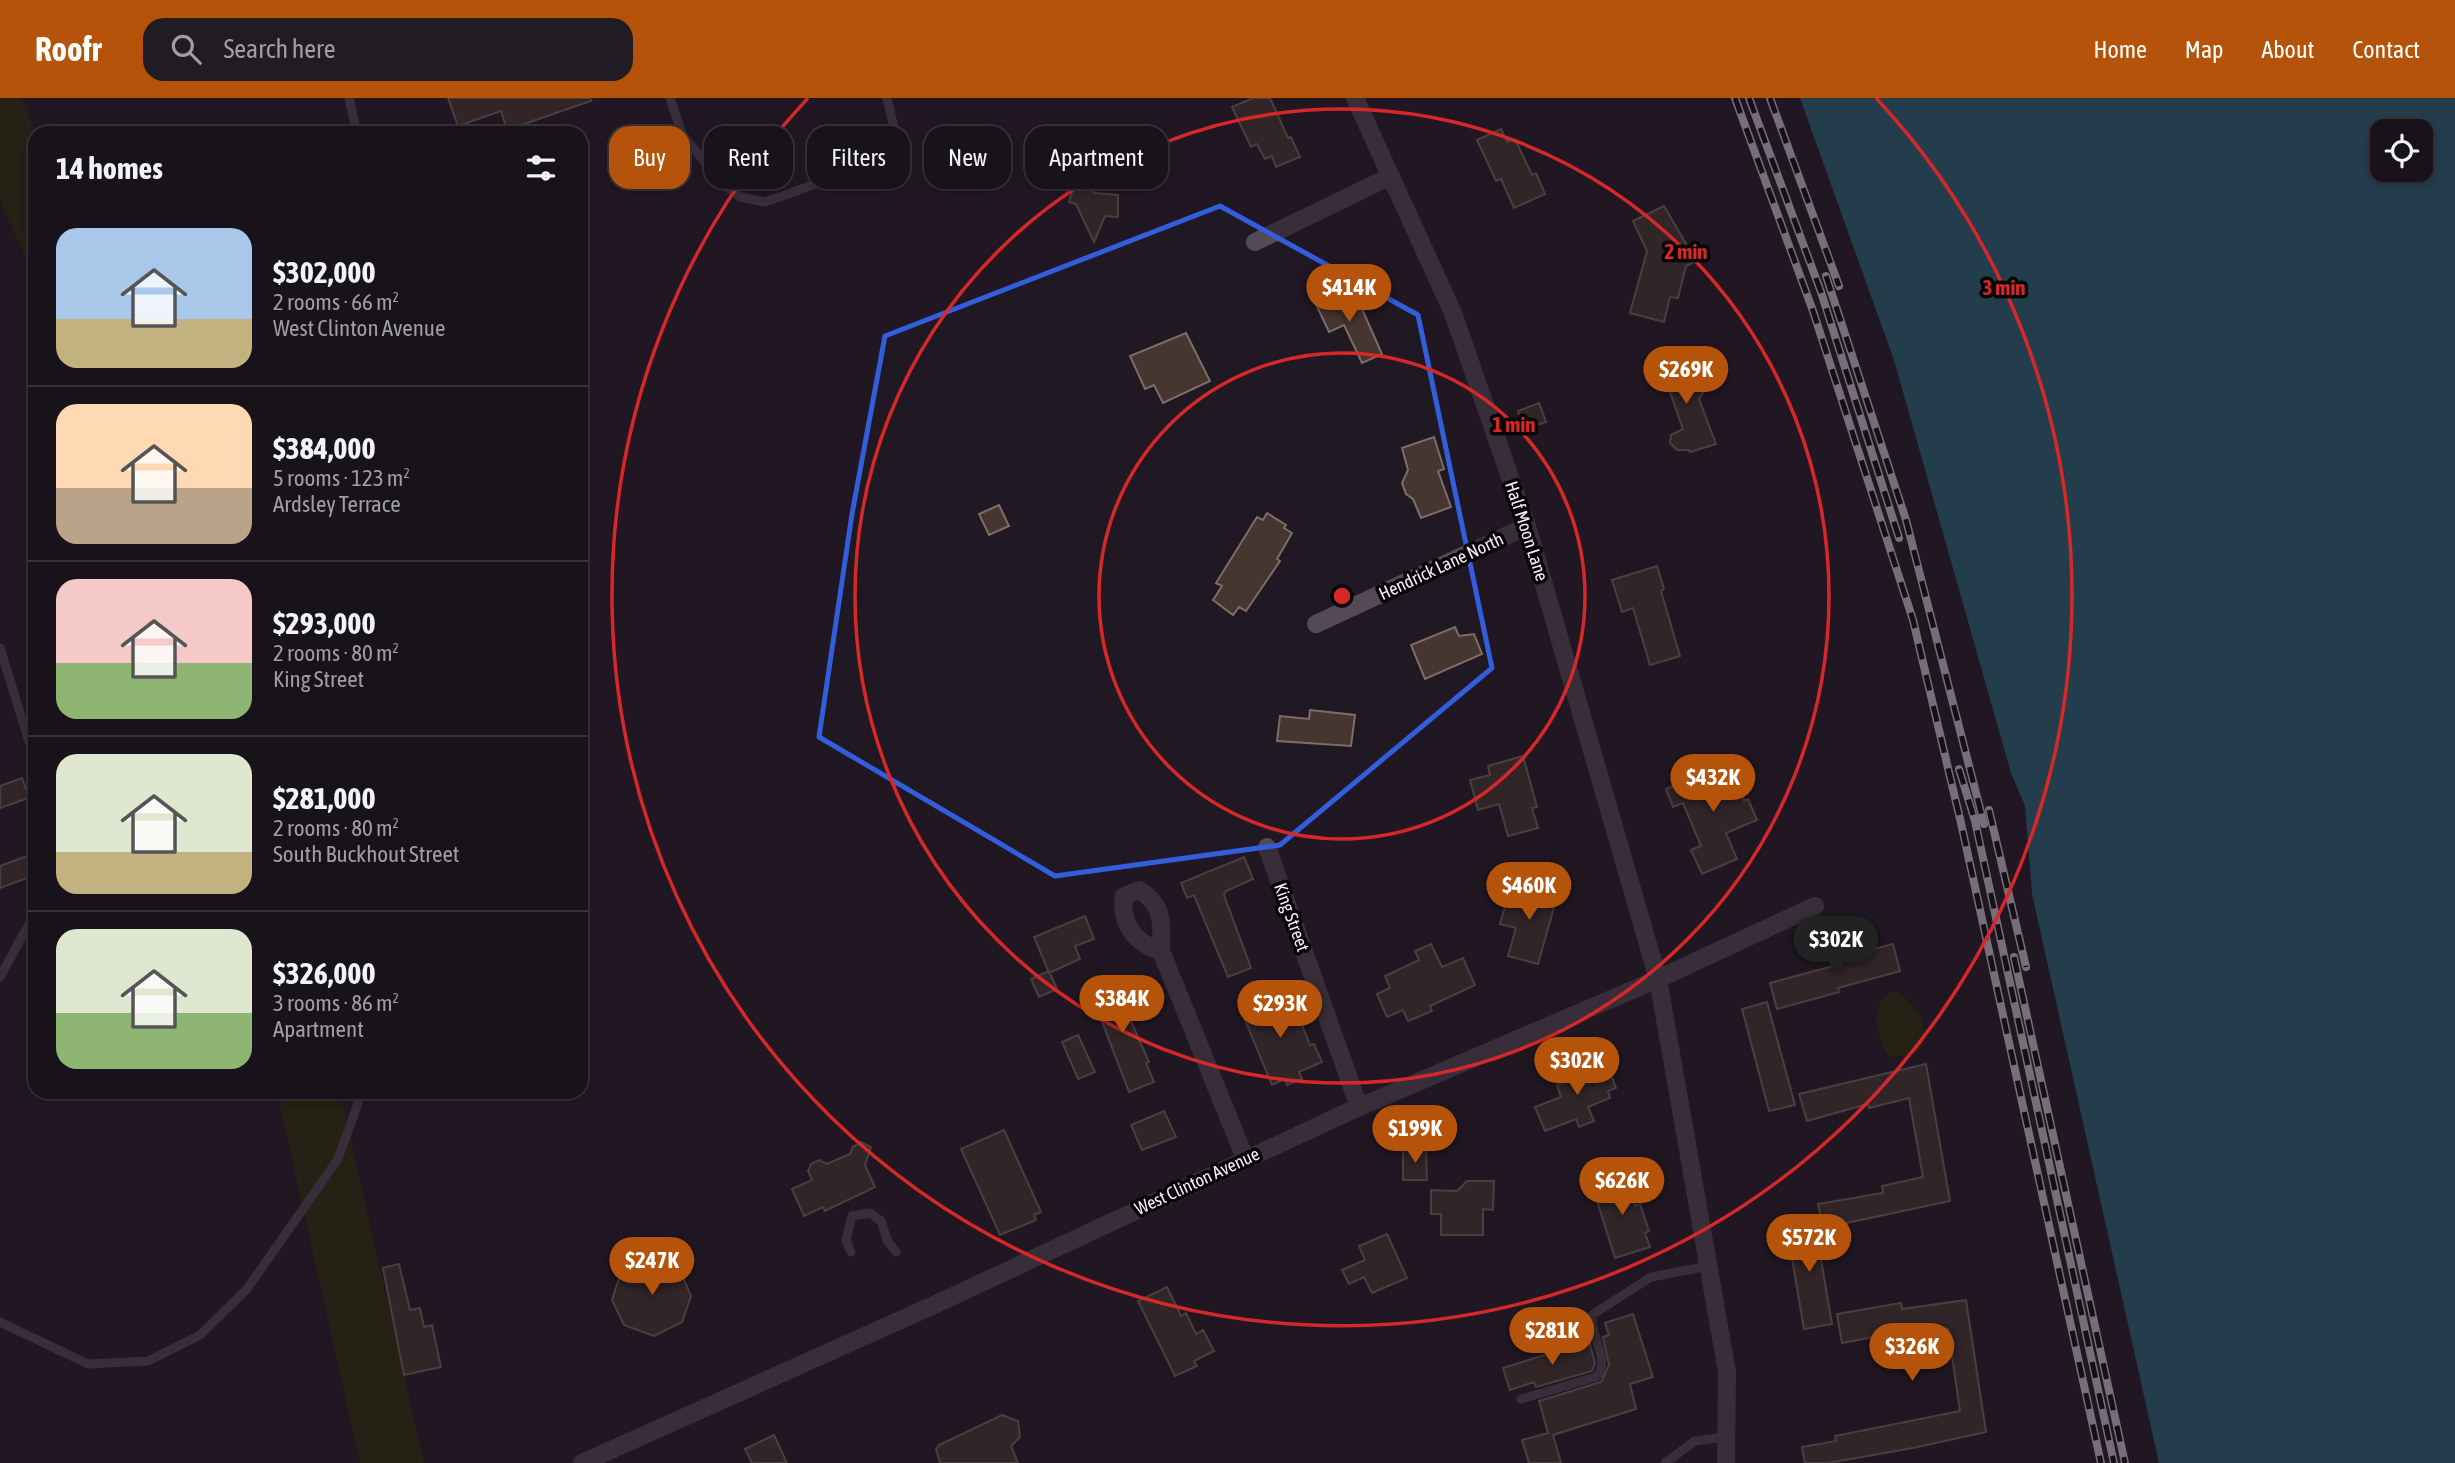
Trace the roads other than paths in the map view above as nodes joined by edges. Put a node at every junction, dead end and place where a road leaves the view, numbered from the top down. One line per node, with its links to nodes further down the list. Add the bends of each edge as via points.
1 (349, 98): 5 (lane)
2 (670, 98): 3 (lane, via 682,134 720,181 740,197 765,202 855,170 881,155 894,128)
3 (887, 98)
4 (1355, 98): 6 (street, Half Moon Lane)
5 (355, 126)
6 (1391, 176): 7 (street); 8 (street, Half Moon Lane, via 1452,313)
7 (1255, 242)
8 (1527, 526): 9 (street, Hendrick Lane North); 17 (street, Half Moon Lane)
9 (1316, 624)
10 (0, 648): 11 (lane)
11 (28, 738)
12 (1267, 847): 19 (street, King Street)
13 (1815, 906): 17 (street, West Clinton Avenue)
14 (28, 926): 16 (lane)
15 (1161, 951): 20 (street)
16 (0, 977)
17 (1658, 979): 19 (street, West Clinton Avenue); 23 (street, Half Moon Lane)
18 (359, 1099): 24 (lane, via 338,1159 247,1289 200,1335 148,1361 88,1364)
19 (1360, 1107): 20 (street, West Clinton Avenue)
20 (1245, 1158): 27 (street, West Clinton Avenue, via 934,1305)
21 (851, 1252): 22 (lane, via 846,1240 852,1216 870,1213 881,1221)
22 (896, 1252)
23 (1709, 1266): 25 (lane, via 1651,1277 1603,1306 1592,1315 1590,1328 1602,1371 1596,1377); 26 (street, Half Moon Lane, via 1727,1372)
24 (0, 1322)
25 (1521, 1399)
26 (1725, 1437): 28 (lane, via 1695,1441); 29 (street, Half Moon Lane)
27 (582, 1463)
28 (1665, 1463)
29 (1726, 1463)

